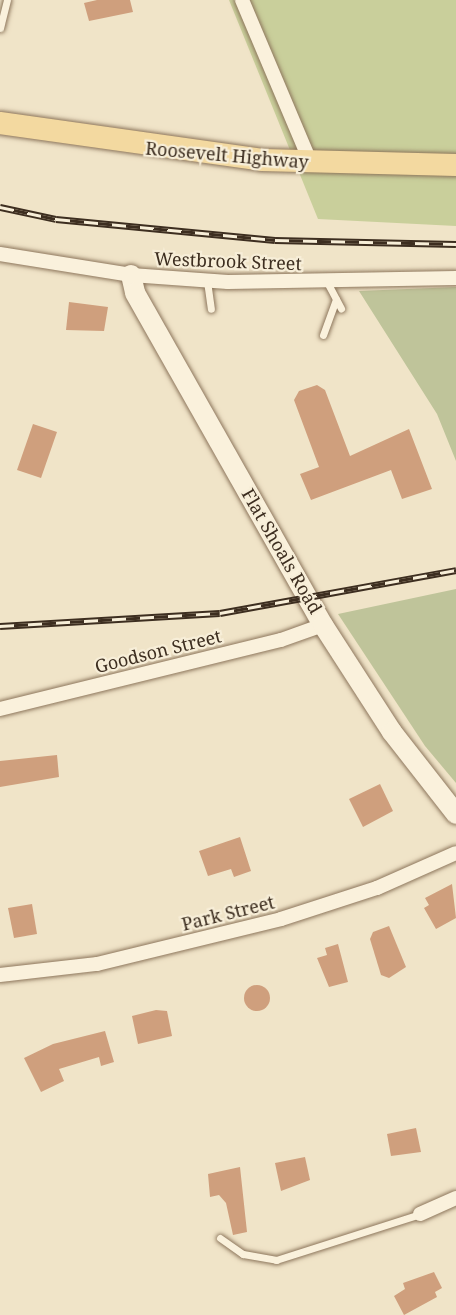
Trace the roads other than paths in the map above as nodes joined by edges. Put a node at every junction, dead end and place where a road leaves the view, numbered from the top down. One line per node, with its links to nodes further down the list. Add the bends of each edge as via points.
1 (6, 0): 3 (lane)
2 (242, 0): 5 (street)
3 (0, 28)
4 (0, 123): 5 (main road, Roosevelt Highway, via 183,152)
5 (311, 163): 6 (main road, Roosevelt Highway)
6 (456, 165)
7 (0, 254): 8 (street, Westbrook Street)
8 (131, 275): 10 (street, Westbrook Street); 16 (street, Flat Shoals Road, via 135,293)
9 (456, 278): 11 (street, Westbrook Street)
10 (207, 280): 11 (street, Westbrook Street); 14 (lane)
11 (327, 282): 12 (lane)
12 (336, 299): 13 (lane); 15 (lane)
13 (341, 308)
14 (211, 309)
15 (323, 334)
16 (323, 625): 17 (street, Goodson Street, via 281,640); 18 (street, Flat Shoals Road, via 392,732)
17 (0, 710)
18 (456, 814)
19 (456, 853): 20 (street, Park Street, via 377,888 281,919 97,963)
20 (0, 975)
21 (456, 1198): 22 (street)
22 (420, 1214): 23 (lane, via 276,1260 243,1254)
23 (220, 1238)

